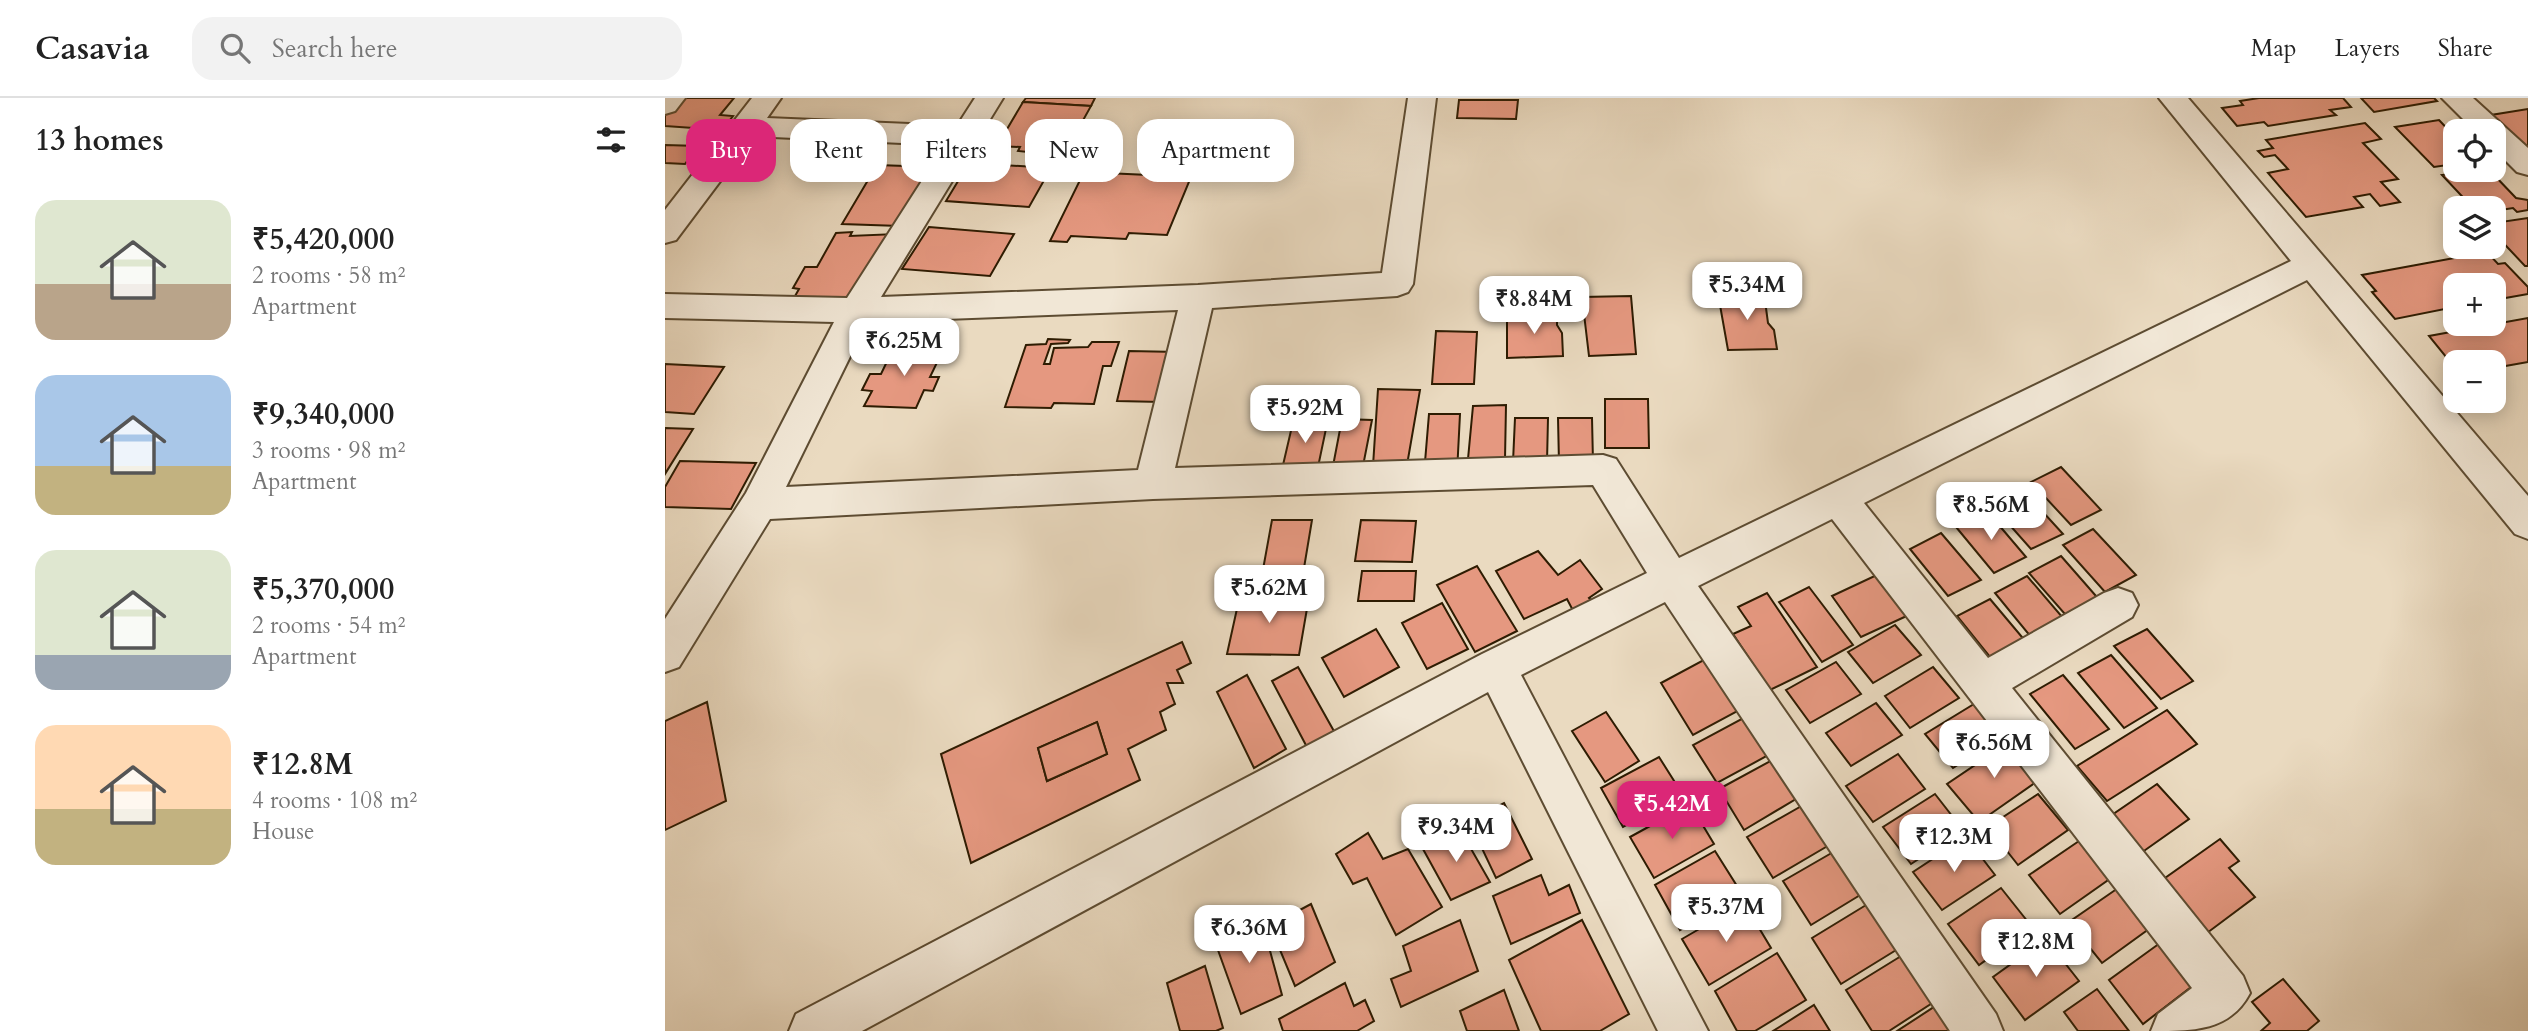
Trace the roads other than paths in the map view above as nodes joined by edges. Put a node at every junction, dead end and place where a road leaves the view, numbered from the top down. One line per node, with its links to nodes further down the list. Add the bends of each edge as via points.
1 (671, 98): 7 (street)
2 (767, 98): 8 (street)
3 (989, 98): 9 (street)
4 (1422, 98): 19 (street, via 1397,284)
5 (2173, 98): 18 (street)
6 (2456, 98): 10 (street)
7 (665, 105)
8 (751, 119)
9 (976, 119)
10 (2479, 119)
11 (776, 127): 12 (street)
12 (901, 133)
13 (2506, 144): 14 (street)
14 (2528, 165)
15 (936, 182): 21 (street)
16 (680, 193): 17 (street)
17 (665, 232)
18 (2312, 264): 23 (street); 25 (street)
19 (1198, 297): 21 (street); 22 (street)
20 (665, 306): 21 (street)
21 (856, 310): 24 (street)
22 (1153, 484): 24 (street); 26 (street, via 1603,470)
23 (1838, 498): 26 (street); 30 (street)
24 (759, 504): 28 (street)
25 (2528, 523)
26 (1672, 580): 29 (street); 33 (street)
27 (2118, 606): 30 (street)
28 (665, 654)
29 (1496, 667): 31 (street); 32 (street)
30 (1983, 683): 34 (street, via 2226,993)
31 (1671, 1026)
32 (813, 1031)
33 (1979, 1031)
34 (2175, 1031)

